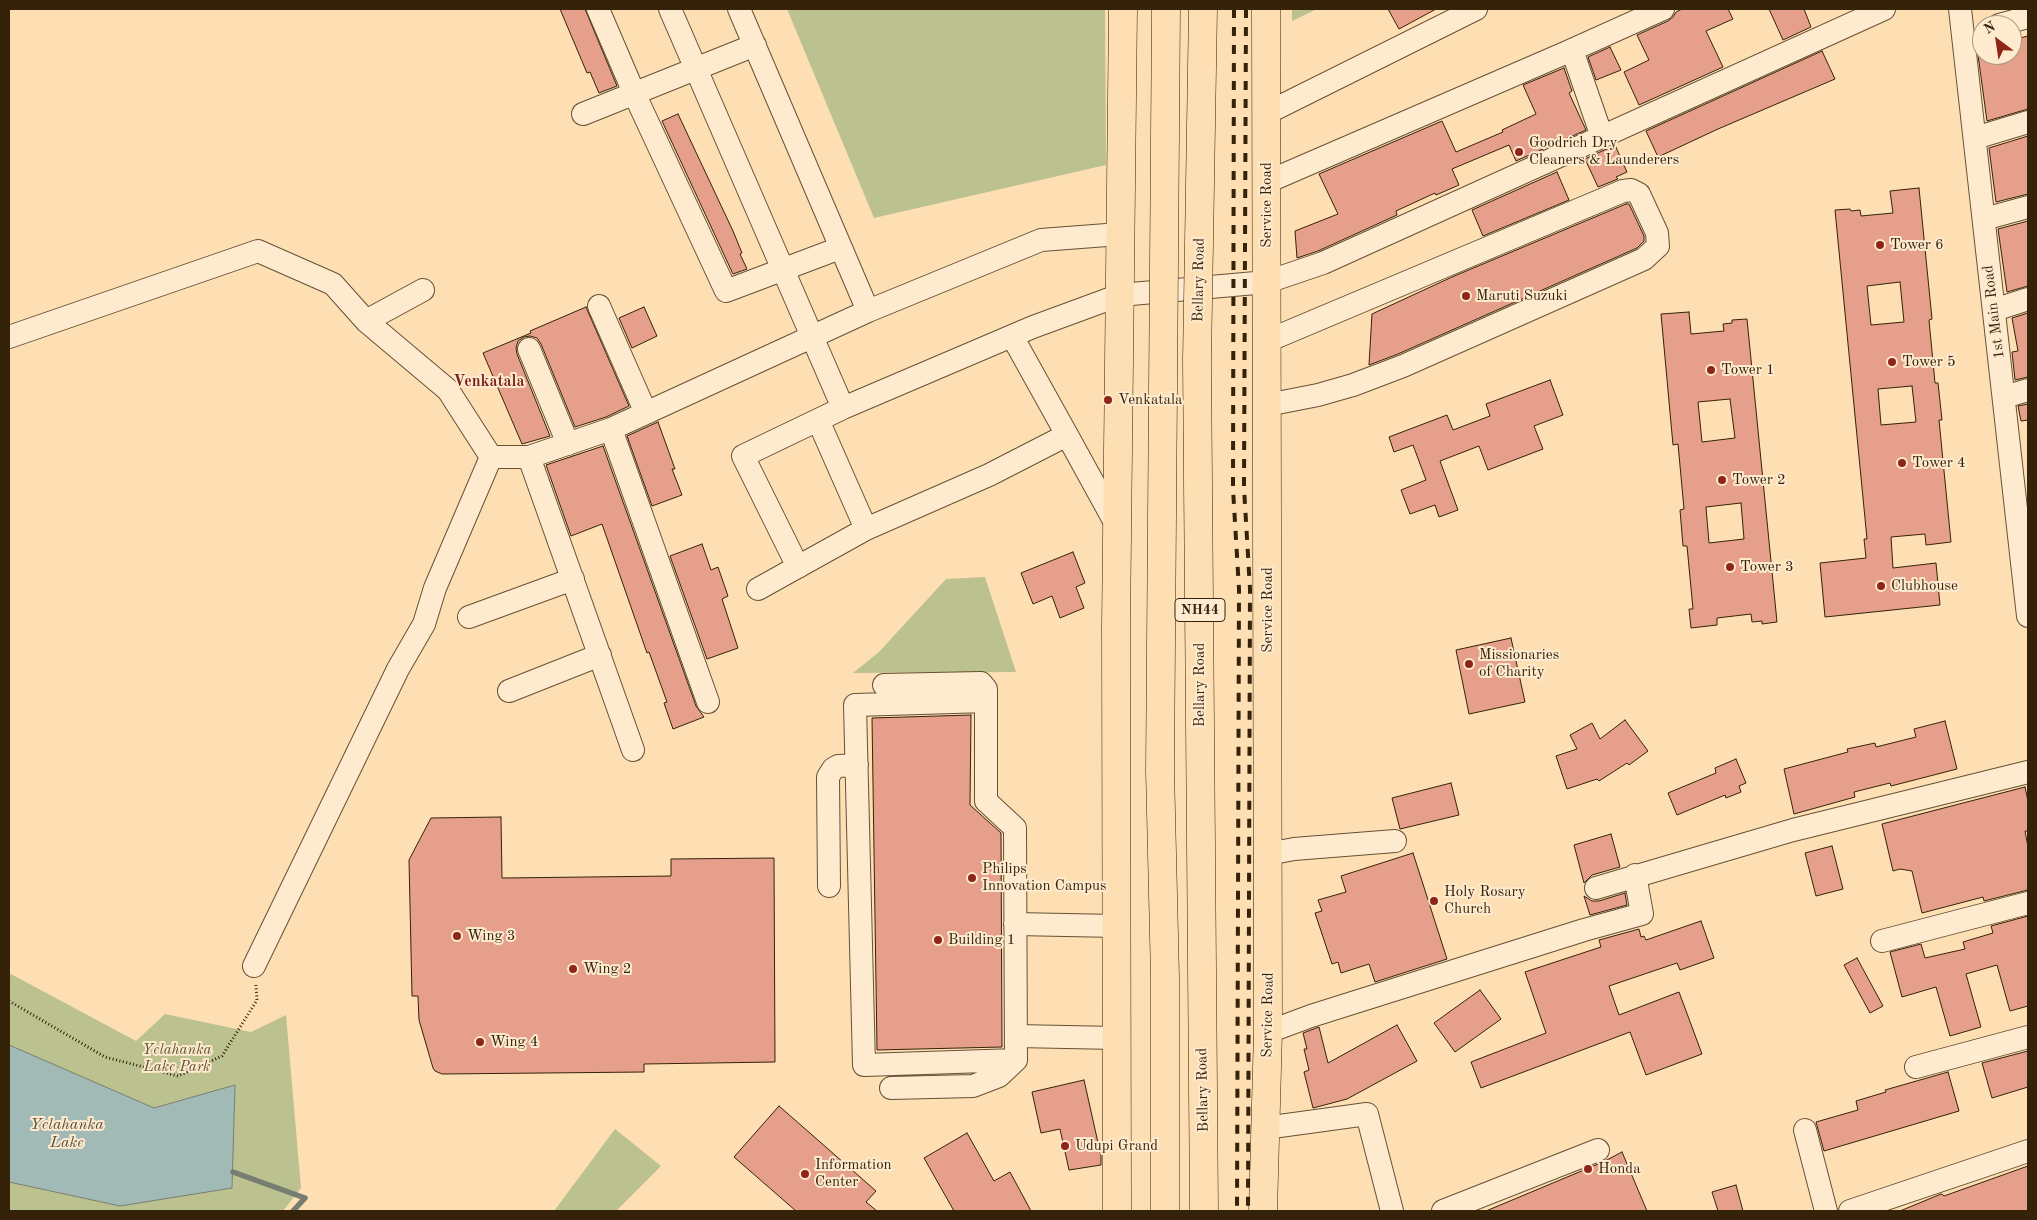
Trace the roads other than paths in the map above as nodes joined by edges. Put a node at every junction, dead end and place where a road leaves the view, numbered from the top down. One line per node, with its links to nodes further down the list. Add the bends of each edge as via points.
1 (598, 9): 17 (street)
2 (670, 9): 16 (street)
3 (739, 9): 13 (street)
4 (1123, 9): 26 (main road)
5 (1166, 9): 92 (main road, NH44, bridge, via 1160,771 1165,977)
6 (1203, 9): 93 (main road, Bellary Road / NH44, bridge, via 1197,360)
7 (1266, 9): 18 (main road, Service Road)
8 (1476, 9): 18 (street)
9 (1662, 9): 14 (street)
10 (1884, 9): 21 (street)
11 (1960, 9): 12 (street, 1st Main Road)
12 (1972, 32)
13 (755, 45): 16 (street); 27 (street)
14 (1572, 50): 21 (street); 23 (street)
15 (1973, 65): 22 (street, 1st Main Road)
16 (697, 67): 17 (street); 28 (street)
17 (634, 93): 19 (street); 28 (street, via 726,291)
18 (1267, 113): 23 (main road, Service Road)
19 (583, 114)
20 (2028, 122): 22 (street)
21 (1602, 137): 29 (street, via 1324,263)
22 (1975, 138): 25 (street, 1st Main Road)
23 (1267, 182): 29 (main road, Service Road)
24 (2028, 207): 25 (street)
25 (1984, 219): 34 (street, 1st Main Road)
26 (1120, 234): 31 (main road); 35 (street, via 1041,240)
27 (840, 248): 28 (street); 35 (street)
28 (783, 270): 39 (street)
29 (1267, 282): 31 (street); 40 (main road, Service Road)
30 (423, 290): 36 (street)
31 (1120, 295): 37 (street); 54 (main road)
32 (2028, 299): 34 (street)
33 (599, 306): 46 (street)
34 (1994, 310): 43 (street, 1st Main Road)
35 (868, 311): 39 (street)
36 (366, 321): 38 (street, via 333,284 258,251); 51 (street, via 448,390)
37 (1012, 336): 45 (street); 49 (street)
38 (9, 337)
39 (812, 338): 45 (street); 46 (street)
40 (1267, 341): 44 (main road, Service Road); 44 (street, via 1623,191 1638,194 1657,233 1658,246 1644,259 1412,362 1353,385)
41 (529, 349): 50 (street)
42 (2028, 390): 43 (street)
43 (2004, 397): 53 (street, 1st Main Road)
44 (1267, 405): 71 (main road, Service Road)
45 (843, 408): 47 (street)
46 (646, 413): 48 (street)
47 (818, 420): 55 (street); 57 (street, via 742,456)
48 (611, 429): 50 (street); 66 (street)
49 (1067, 435): 54 (street); 55 (street, via 989,475)
50 (568, 444): 52 (street)
51 (491, 457): 52 (street); 79 (street, via 435,588 424,624 398,669)
52 (529, 457): 58 (street)
53 (2020, 476): 56 (street, 1st Main Road)
54 (1117, 526): 77 (main road)
55 (866, 530): 57 (street)
56 (2025, 564): 60 (street, 1st Main Road)
57 (798, 567): 59 (street)
58 (573, 579): 61 (street); 62 (street)
59 (758, 589)
60 (2028, 616)
61 (470, 618)
62 (600, 655): 64 (street); 67 (street)
63 (884, 685): 65 (street, via 981,684 986,689)
64 (510, 690)
65 (986, 701): 68 (street, via 856,705); 76 (street, via 986,801 1015,828)
66 (708, 702)
67 (633, 750)
68 (857, 765): 73 (street, via 838,766 828,777); 84 (street, via 864,1065)
69 (2028, 772): 72 (street, via 1793,830)
70 (1395, 841): 71 (street)
71 (1268, 854): 80 (main road, Service Road)
72 (1635, 875): 74 (street); 80 (street, via 1642,914)
73 (829, 886)
74 (1596, 888)
75 (2028, 902): 78 (street)
76 (1015, 924): 77 (street); 81 (street)
77 (1117, 926): 83 (main road)
78 (1882, 941)
79 (254, 966)
80 (1268, 1032): 87 (main road, Service Road)
81 (1016, 1036): 83 (street); 84 (street)
82 (2028, 1037): 85 (street)
83 (1117, 1038): 91 (main road)
84 (1016, 1060): 86 (street, via 999,1076 973,1086)
85 (1916, 1067)
86 (891, 1088)
87 (1266, 1128): 94 (main road, Service Road); 95 (street, via 1367,1114)
88 (1805, 1130): 97 (street)
89 (1598, 1150): 96 (street)
90 (2028, 1151): 98 (street)
91 (1117, 1211)
92 (1165, 1211)
93 (1204, 1211)
94 (1263, 1211)
95 (1392, 1211)
96 (1443, 1211)
97 (1826, 1211)
98 (1850, 1211)

